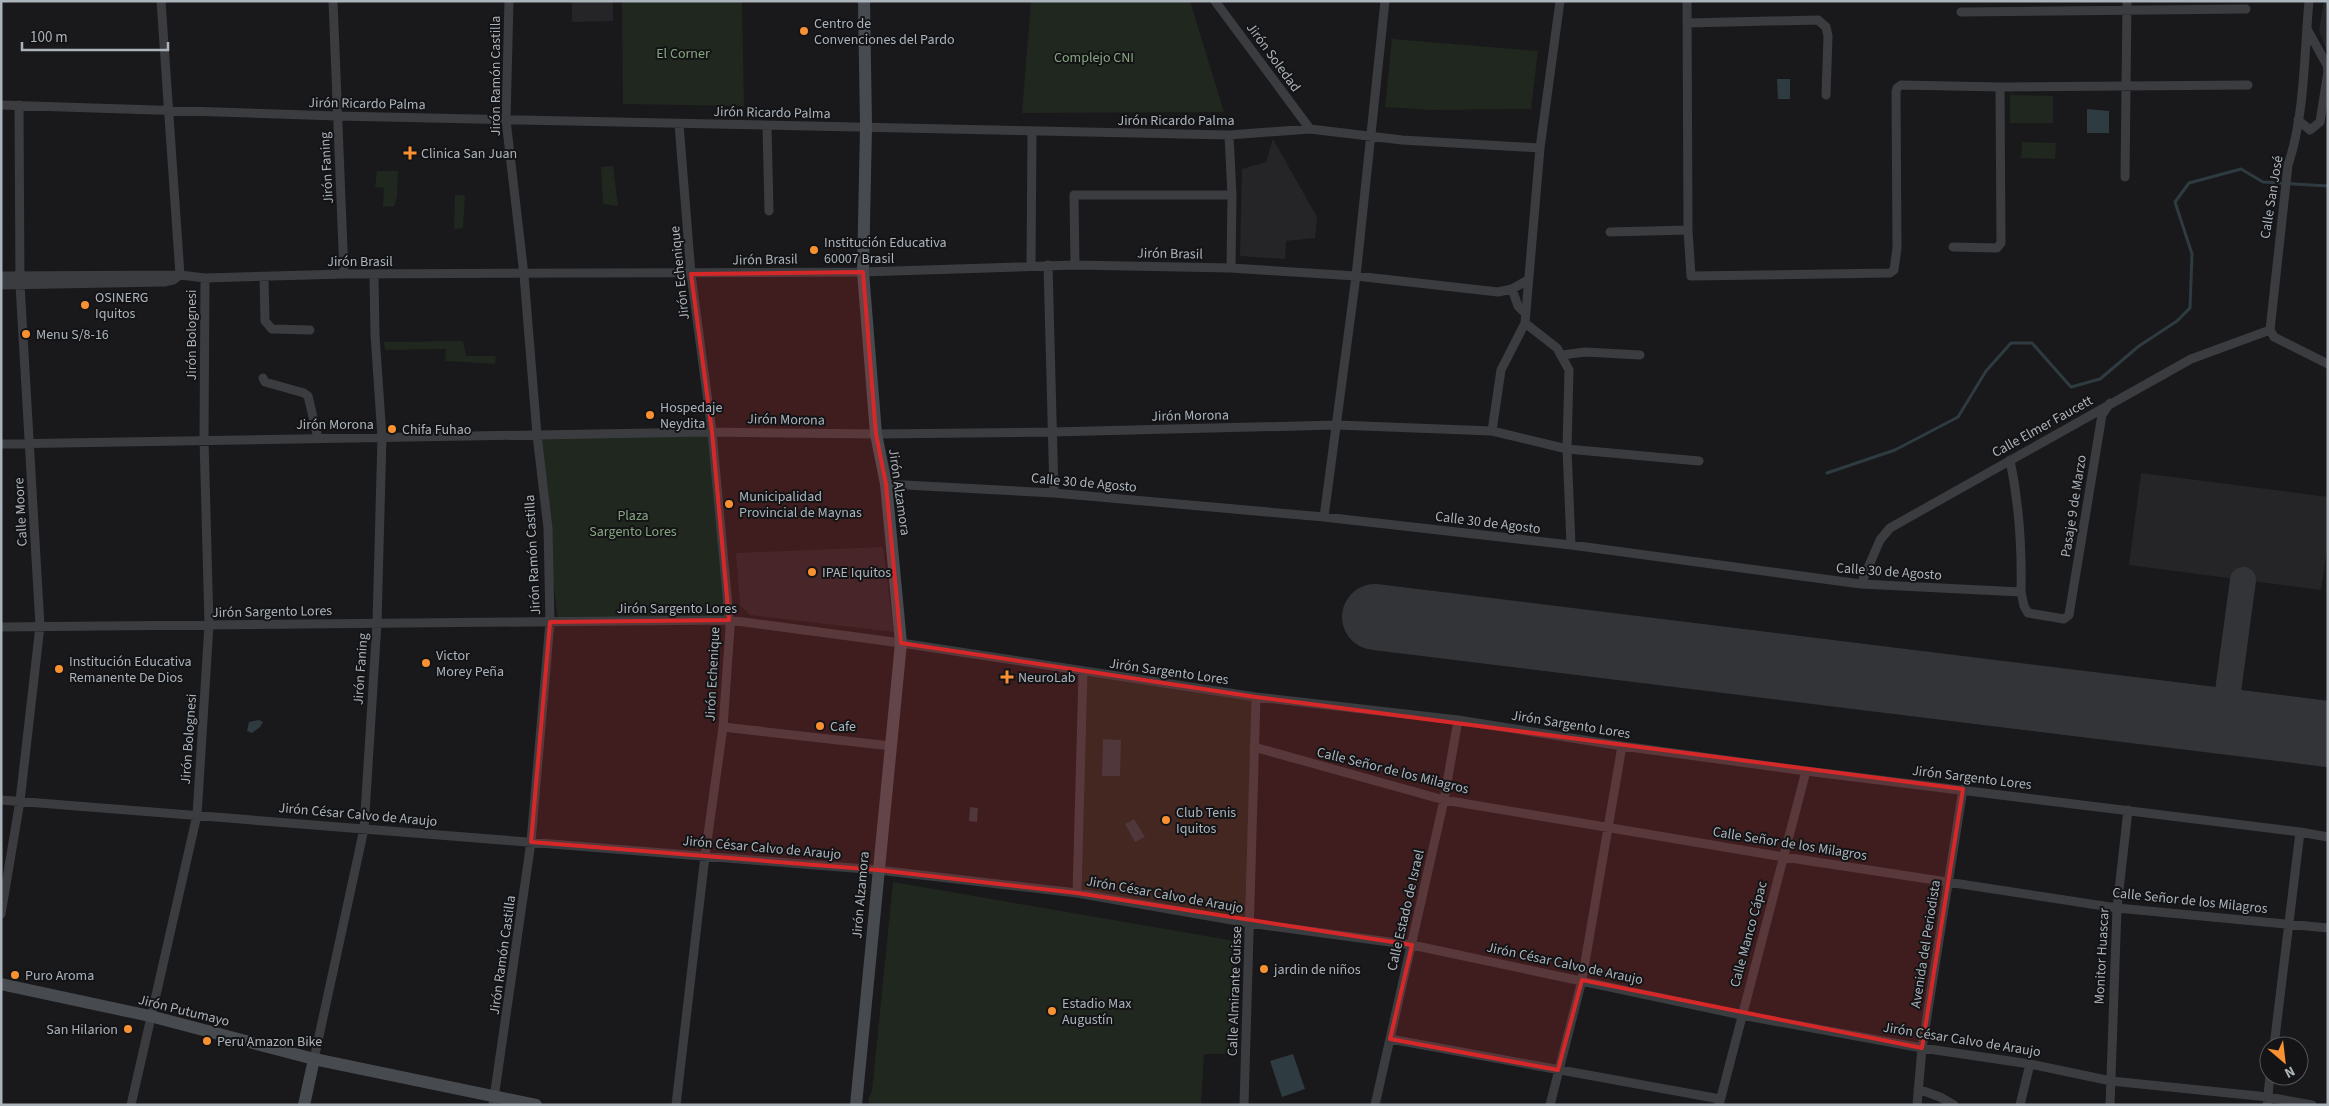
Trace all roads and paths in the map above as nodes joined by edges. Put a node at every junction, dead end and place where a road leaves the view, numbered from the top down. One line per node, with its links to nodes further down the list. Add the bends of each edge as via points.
1 (161, 1): 21 (street, Jirón Bolognesi)
2 (333, 1): 22 (street, Jirón Faning)
3 (509, 1): 23 (street, Jirón Ramón Castilla)
4 (864, 1): 27 (street, Jirón Alzamora)
5 (1215, 1): 28 (street, Jirón Soledad)
6 (1385, 1): 31 (street)
7 (1560, 1): 32 (street)
8 (1688, 1): 13 (street)
9 (2310, 1): 14 (street, Calle San José)
10 (2127, 6): 11 (street); 12 (street); 17 (street)
11 (2246, 9)
12 (1961, 12)
13 (1687, 23): 18 (street, via 1818,20 1826,27 1828,36); 36 (street)
14 (2307, 29): 24 (street, Calle San José); 24 (street, via 2328,71 2320,122 2310,130)
15 (2248, 86): 17 (street)
16 (2000, 87): 17 (street); 36 (street, via 1901,85 1897,88 1897,248 1894,270 1890,273 1691,276); 38 (street, via 2002,243 1997,248)
17 (2127, 87): 33 (street)
18 (1826, 95)
19 (1, 105): 20 (street, Jirón Ricardo Palma)
20 (19, 105): 21 (street, Jirón Ricardo Palma); 53 (street, Calle Moore)
21 (168, 111): 22 (street, Jirón Ricardo Palma); 44 (street, Jirón Bolognesi)
22 (337, 116): 23 (street, Jirón Ricardo Palma); 45 (street, Jirón Faning)
23 (506, 120): 25 (street, Jirón Ricardo Palma); 48 (street, Jirón Ramón Castilla)
24 (2298, 120): 60 (street, Calle San José, via 2278,238)
25 (679, 124): 26 (street, Jirón Ricardo Palma); 46 (street, Jirón Echenique)
26 (767, 126): 27 (street, Jirón Ricardo Palma); 35 (street)
27 (866, 127): 29 (street, Jirón Ricardo Palma); 43 (street, Jirón Alzamora)
28 (1310, 129): 30 (street, Jirón Ricardo Palma); 31 (street, Jirón Ricardo Palma)
29 (1032, 132): 30 (street, Jirón Ricardo Palma); 41 (street)
30 (1229, 135): 34 (street)
31 (1370, 136): 32 (street, Jirón Ricardo Palma); 51 (street)
32 (1540, 148): 54 (street)
33 (2125, 177)
34 (1232, 195): 40 (street, via 1074,194); 42 (street)
35 (769, 211)
36 (1688, 230): 37 (street)
37 (1610, 232)
38 (1953, 247)
39 (1048, 265): 40 (street, Jirón Brasil); 41 (street, Jirón Brasil); 69 (street)
40 (1075, 265): 42 (street, Jirón Brasil)
41 (1031, 266): 43 (street, Jirón Brasil)
42 (1231, 268): 51 (street, Jirón Brasil)
43 (863, 272): 46 (street, Jirón Brasil); 70 (street, Jirón Alzamora)
44 (180, 274): 52 (street, Jirón Brasil); 53 (street, Jirón Brasil)
45 (344, 274): 47 (street, Jirón Brasil); 50 (street, Jirón Brasil)
46 (691, 274): 48 (street, Jirón Brasil); 68 (street, Jirón Echenique)
47 (374, 275): 48 (street, Jirón Brasil); 72 (street, Jirón Faning)
48 (524, 275): 71 (street, Jirón Ramón Castilla)
49 (1, 276): 53 (street)
50 (264, 276): 52 (street, Jirón Brasil); 59 (street, via 265,321 268,326 272,329)
51 (1356, 276): 56 (street, Jirón Brasil, via 1498,292); 66 (street)
52 (205, 278): 74 (street, Jirón Bolognesi)
53 (21, 280): 55 (street); 75 (street, Calle Moore)
54 (1528, 280): 56 (street); 57 (street)
55 (1, 285)
56 (1512, 290): 57 (street, via 1518,306)
57 (1525, 313): 58 (street)
58 (1524, 323): 61 (street); 67 (street, via 1501,370)
59 (310, 330)
60 (2270, 330): 63 (street, via 2274,337); 65 (street, Calle Elmer Faucett, via 2191,359)
61 (1562, 355): 62 (street, via 1585,352); 77 (street, via 1569,370)
62 (1640, 355)
63 (2328, 364)
64 (263, 378): 73 (street, via 270,384 308,396)
65 (2110, 403): 78 (street, Calle Elmer Faucett); 85 (street, Pasaje 9 de Marzo, via 2102,415 2069,615 2064,619 2028,613)
66 (1337, 425): 67 (street, Jirón Morona); 69 (street, Jirón Morona); 82 (street)
67 (1492, 431): 77 (street, Jirón Morona)
68 (712, 432): 70 (street, Jirón Morona); 71 (street, Jirón Morona); 86 (street, Jirón Echenique)
69 (1052, 432): 70 (street, Jirón Morona); 81 (street)
70 (876, 434): 80 (street, Jirón Alzamora)
71 (537, 435): 72 (street, Jirón Morona); 87 (street, Jirón Ramón Castilla, via 548,528)
72 (382, 437): 73 (street, Jirón Morona); 88 (street, Jirón Faning)
73 (318, 438): 74 (street, Jirón Morona)
74 (204, 439): 75 (street, Jirón Morona); 89 (street, Jirón Bolognesi)
75 (30, 443): 76 (street, Jirón Morona); 90 (street, Calle Moore)
76 (1, 444)
77 (1568, 449): 79 (street, Jirón Morona); 83 (street)
78 (2010, 460): 84 (street, Calle Elmer Faucett, via 1890,528 1880,540); 85 (street, via 2016,486)
79 (1699, 461)
80 (886, 484): 81 (street, Calle 30 de Agosto); 92 (street, Jirón Alzamora)
81 (1054, 493): 82 (street, Calle 30 de Agosto)
82 (1324, 516): 83 (street, Calle 30 de Agosto)
83 (1571, 545): 84 (street, Calle 30 de Agosto)
84 (1861, 584): 85 (street, Calle 30 de Agosto)
85 (2021, 592)
86 (729, 620): 87 (street, Jirón Sargento Lores); 92 (street, Jirón Sargento Lores); 96 (street, Jirón Echenique)
87 (550, 622): 88 (street, Jirón Sargento Lores); 111 (street, Jirón Ramón Castilla)
88 (377, 623): 89 (street, Jirón Sargento Lores); 108 (street, Jirón Faning)
89 (209, 625): 90 (street, Jirón Sargento Lores); 106 (street, Jirón Bolognesi)
90 (40, 626): 91 (street, Jirón Sargento Lores); 104 (street, Calle Moore)
91 (1, 627)
92 (901, 643): 93 (street, Jirón Sargento Lores); 97 (street, Jirón Alzamora)
93 (1083, 672): 94 (street, Jirón Sargento Lores); 116 (street)
94 (1256, 697): 95 (street, Jirón Sargento Lores); 99 (street, Calle Almirante Guisse)
95 (1458, 720): 98 (street, Jirón Sargento Lores); 103 (street, Calle Estado de Israel)
96 (723, 727): 97 (street); 112 (street, Jirón Echenique)
97 (891, 746): 114 (street, Jirón Alzamora)
98 (1622, 746): 100 (street, Jirón Sargento Lores); 107 (street)
99 (1254, 747): 103 (street, Calle Señor de los Milagros); 119 (street, Calle Almirante Guisse)
100 (1806, 771): 101 (street, Jirón Sargento Lores); 113 (street, Calle Manco Cápac)
101 (1963, 789): 105 (street, Jirón Sargento Lores); 115 (street, Avenida del Periodista)
102 (1, 800): 104 (street, Jirón César Calvo de Araujo)
103 (1444, 800): 107 (street, Calle Señor de los Milagros); 122 (street, Calle Estado de Israel)
104 (20, 801): 106 (street, Jirón César Calvo de Araujo); 118 (street, Calle Moore)
105 (2128, 810): 109 (street, Jirón Sargento Lores); 117 (street, Monitor Huascar)
106 (197, 815): 108 (street, Jirón César Calvo de Araujo); 126 (street, Jirón Bolognesi)
107 (1610, 826): 113 (street, Calle Señor de los Milagros); 123 (street)
108 (364, 829): 111 (street, Jirón César Calvo de Araujo); 130 (street, Jirón Faning)
109 (2300, 832): 110 (street, Jirón Sargento Lores); 120 (street)
110 (2328, 838)
111 (531, 842): 112 (street, Jirón César Calvo de Araujo); 136 (street, Jirón Ramón Castilla)
112 (705, 856): 114 (street, Jirón César Calvo de Araujo); 142 (street, Jirón Echenique)
113 (1784, 857): 115 (street, Calle Señor de los Milagros); 125 (street, Calle Manco Cápac)
114 (878, 870): 116 (street, Jirón César Calvo de Araujo); 143 (street, Jirón Alzamora)
115 (1949, 883): 117 (street, Calle Señor de los Milagros); 129 (street, Avenida del Periodista)
116 (1077, 893): 119 (street, Jirón César Calvo de Araujo)
117 (2117, 908): 120 (street, Calle Señor de los Milagros); 133 (street, Monitor Huascar)
118 (1, 914)
119 (1250, 923): 122 (street, Jirón César Calvo de Araujo); 144 (street, Calle Almirante Guisse)
120 (2289, 924): 121 (street, Calle Señor de los Milagros); 127 (street)
121 (2328, 928)
122 (1412, 945): 123 (street, Jirón César Calvo de Araujo); 128 (street, Calle Estado de Israel)
123 (1582, 980): 125 (street, Jirón César Calvo de Araujo); 132 (street)
124 (1, 984): 126 (street, Jirón Putumayo)
125 (1741, 1015): 129 (street, Jirón César Calvo de Araujo); 138 (street, Calle Manco Cápac)
126 (150, 1016): 130 (street, Jirón Putumayo); 139 (street, Jirón Bolognesi)
127 (2275, 1036)
128 (1390, 1039): 132 (street); 145 (street, Calle Estado de Israel)
129 (1922, 1048): 131 (street, Jirón César Calvo de Araujo); 135 (street, Avenida del Periodista)
130 (314, 1059): 136 (street, Jirón Putumayo); 140 (street)
131 (2030, 1064): 133 (street, Jirón César Calvo de Araujo); 149 (street)
132 (1558, 1070): 138 (street); 146 (street)
133 (2111, 1081): 137 (street, Jirón César Calvo de Araujo); 150 (street, Monitor Huascar)
134 (2269, 1086): 137 (street)
135 (1918, 1089): 147 (street, Avenida del Periodista); 148 (street)
136 (494, 1100): 141 (street, Jirón Putumayo)
137 (2267, 1101): 151 (street, Jirón César Calvo de Araujo)
138 (1719, 1102)
139 (130, 1105)
140 (304, 1105)
141 (536, 1105)
142 (676, 1105)
143 (856, 1105)
144 (1244, 1105)
145 (1375, 1105)
146 (1550, 1105)
147 (1917, 1105)
148 (1954, 1105)
149 (2020, 1105)
150 (2110, 1105)
151 (2312, 1105)

